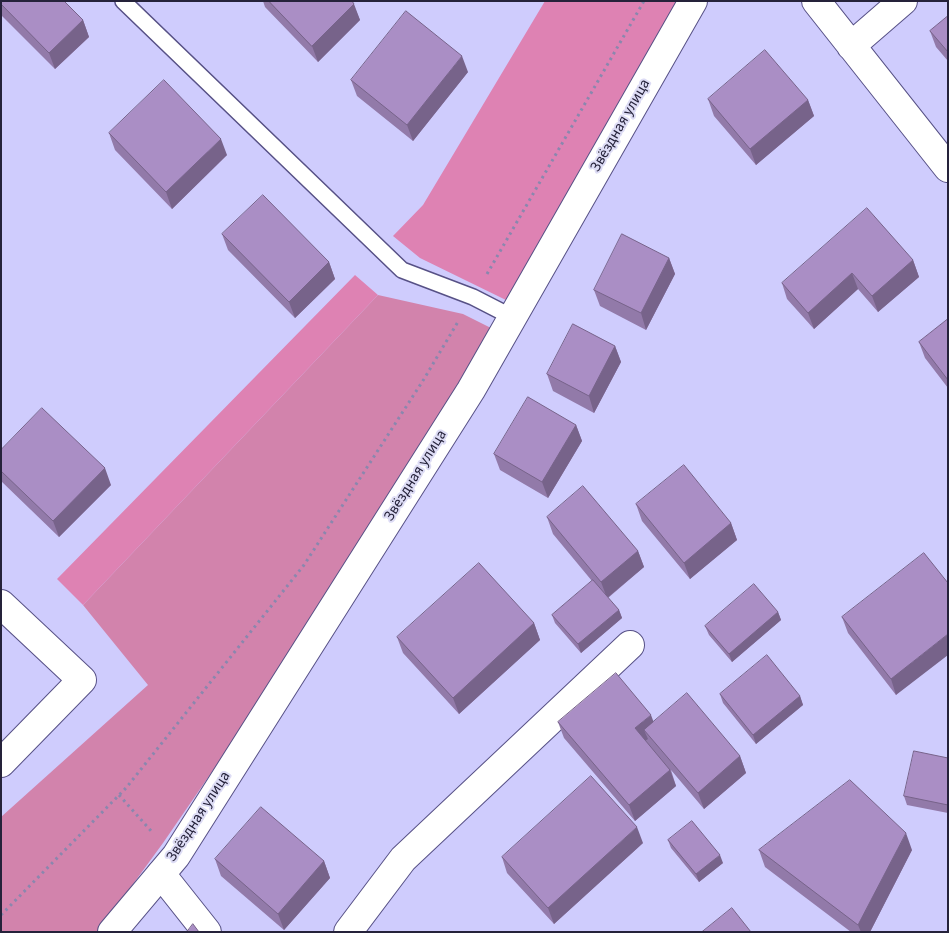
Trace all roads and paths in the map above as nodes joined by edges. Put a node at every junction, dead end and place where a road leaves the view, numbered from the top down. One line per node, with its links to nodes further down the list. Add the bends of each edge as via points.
1 (123, 1): 8 (lane, via 402,270)
2 (644, 1): 8 (path)
3 (693, 1): 9 (street, Звёздная улица)
4 (816, 1): 6 (street)
5 (903, 1): 6 (street)
6 (851, 46): 7 (street)
7 (948, 168)
8 (473, 298): 9 (lane); 13 (path, via 304,565)
9 (512, 317): 15 (street, Звёздная улица, via 466,398 176,856)
10 (1, 604): 12 (street, via 82,680)
11 (630, 645): 19 (street, via 404,859)
12 (1, 763)
13 (119, 795): 14 (path); 16 (path)
14 (157, 836)
15 (161, 874): 17 (street, Звёздная улица); 18 (street)
16 (1, 915)
17 (112, 932)
18 (207, 932)
19 (348, 932)

